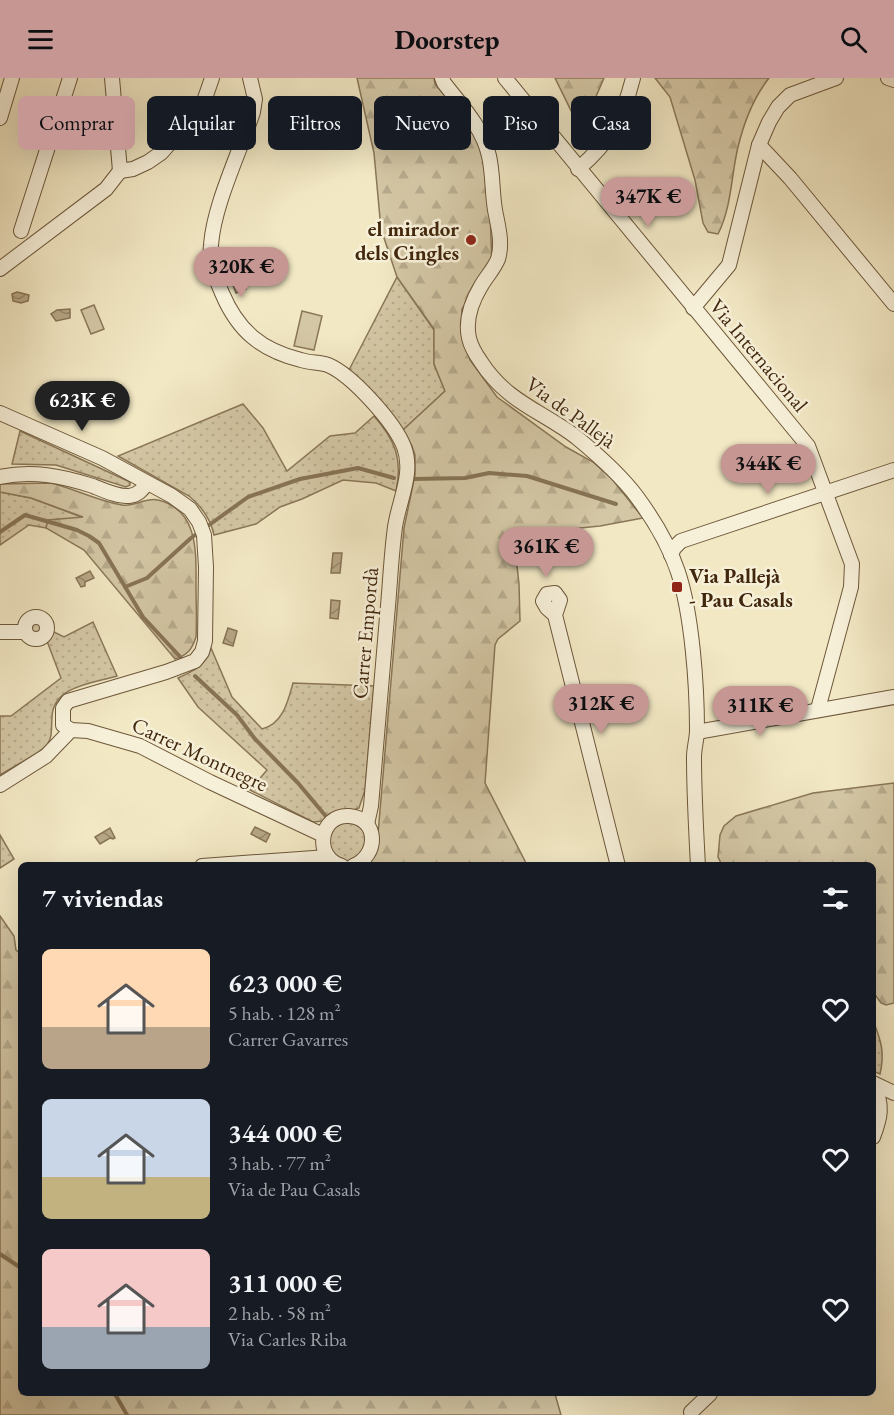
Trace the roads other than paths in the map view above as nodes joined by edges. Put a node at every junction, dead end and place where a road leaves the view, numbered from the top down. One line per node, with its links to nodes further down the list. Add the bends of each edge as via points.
1 (12, 78): 12 (street)
2 (70, 78): 16 (street)
3 (112, 78): 15 (street)
4 (212, 78): 15 (street, via 201,107 161,153 133,169)
5 (250, 78): 34 (street, Carrer Empordà, via 255,99 253,111 211,244 215,277 229,309 249,335 274,350 328,365 345,376 386,417 404,447 408,474 395,526)
6 (442, 78): 25 (street, Via de Pallejà, via 484,139 499,226 497,260 480,287 468,323 475,353 502,389 575,436 607,463 637,497)
7 (505, 78): 14 (street, Via Internacional)
8 (633, 78): 14 (street, via 620,119 598,152)
9 (836, 78): 13 (street, via 790,95 774,114)
10 (888, 78): 11 (street)
11 (894, 80)
12 (0, 118)
13 (759, 145): 18 (street); 19 (street, via 729,265)
14 (578, 169): 19 (street, Via Internacional)
15 (120, 171): 17 (street, via 106,189)
16 (21, 231)
17 (0, 269)
18 (894, 304)
19 (693, 308): 24 (street, Via Internacional, via 808,447)
20 (0, 413): 23 (street, via 102,458)
21 (894, 470): 24 (street)
22 (0, 477): 23 (street, via 44,474 126,497 142,491)
23 (147, 483): 31 (street, Carrer Montnegre, via 190,509 204,535 205,641 195,661 68,701 63,708 63,725)
24 (825, 492): 25 (street, via 681,541); 30 (street, Via Internacional, via 852,564 850,587)
25 (671, 555): 32 (street, Via de Pallejà, via 687,616)
26 (555, 615): 40 (street)
27 (0, 632): 28 (street)
28 (25, 632)
29 (894, 697): 30 (street)
30 (818, 709): 32 (street)
31 (71, 730): 33 (street, via 46,756); 35 (street, Carrer Montnegre, via 140,746)
32 (697, 732): 41 (street, Via de Pallejà, via 694,754)
33 (0, 785)
34 (367, 824): 35 (street, via 358,818 339,817 331,821); 39 (street, Carrer Empordà, via 373,843)
35 (323, 835): 36 (street)
36 (327, 857): 37 (street); 38 (street)
37 (258, 862)
38 (333, 862)
39 (360, 862)
40 (617, 862)
41 (698, 862)
42 (876, 1086): 44 (street)
43 (876, 1092): 46 (street, via 880,1102)
44 (894, 1093)
45 (894, 1108): 46 (street)
46 (879, 1122): 47 (street)
47 (876, 1130)
48 (690, 1396): 50 (street)
49 (708, 1396): 50 (street)
50 (692, 1413)

